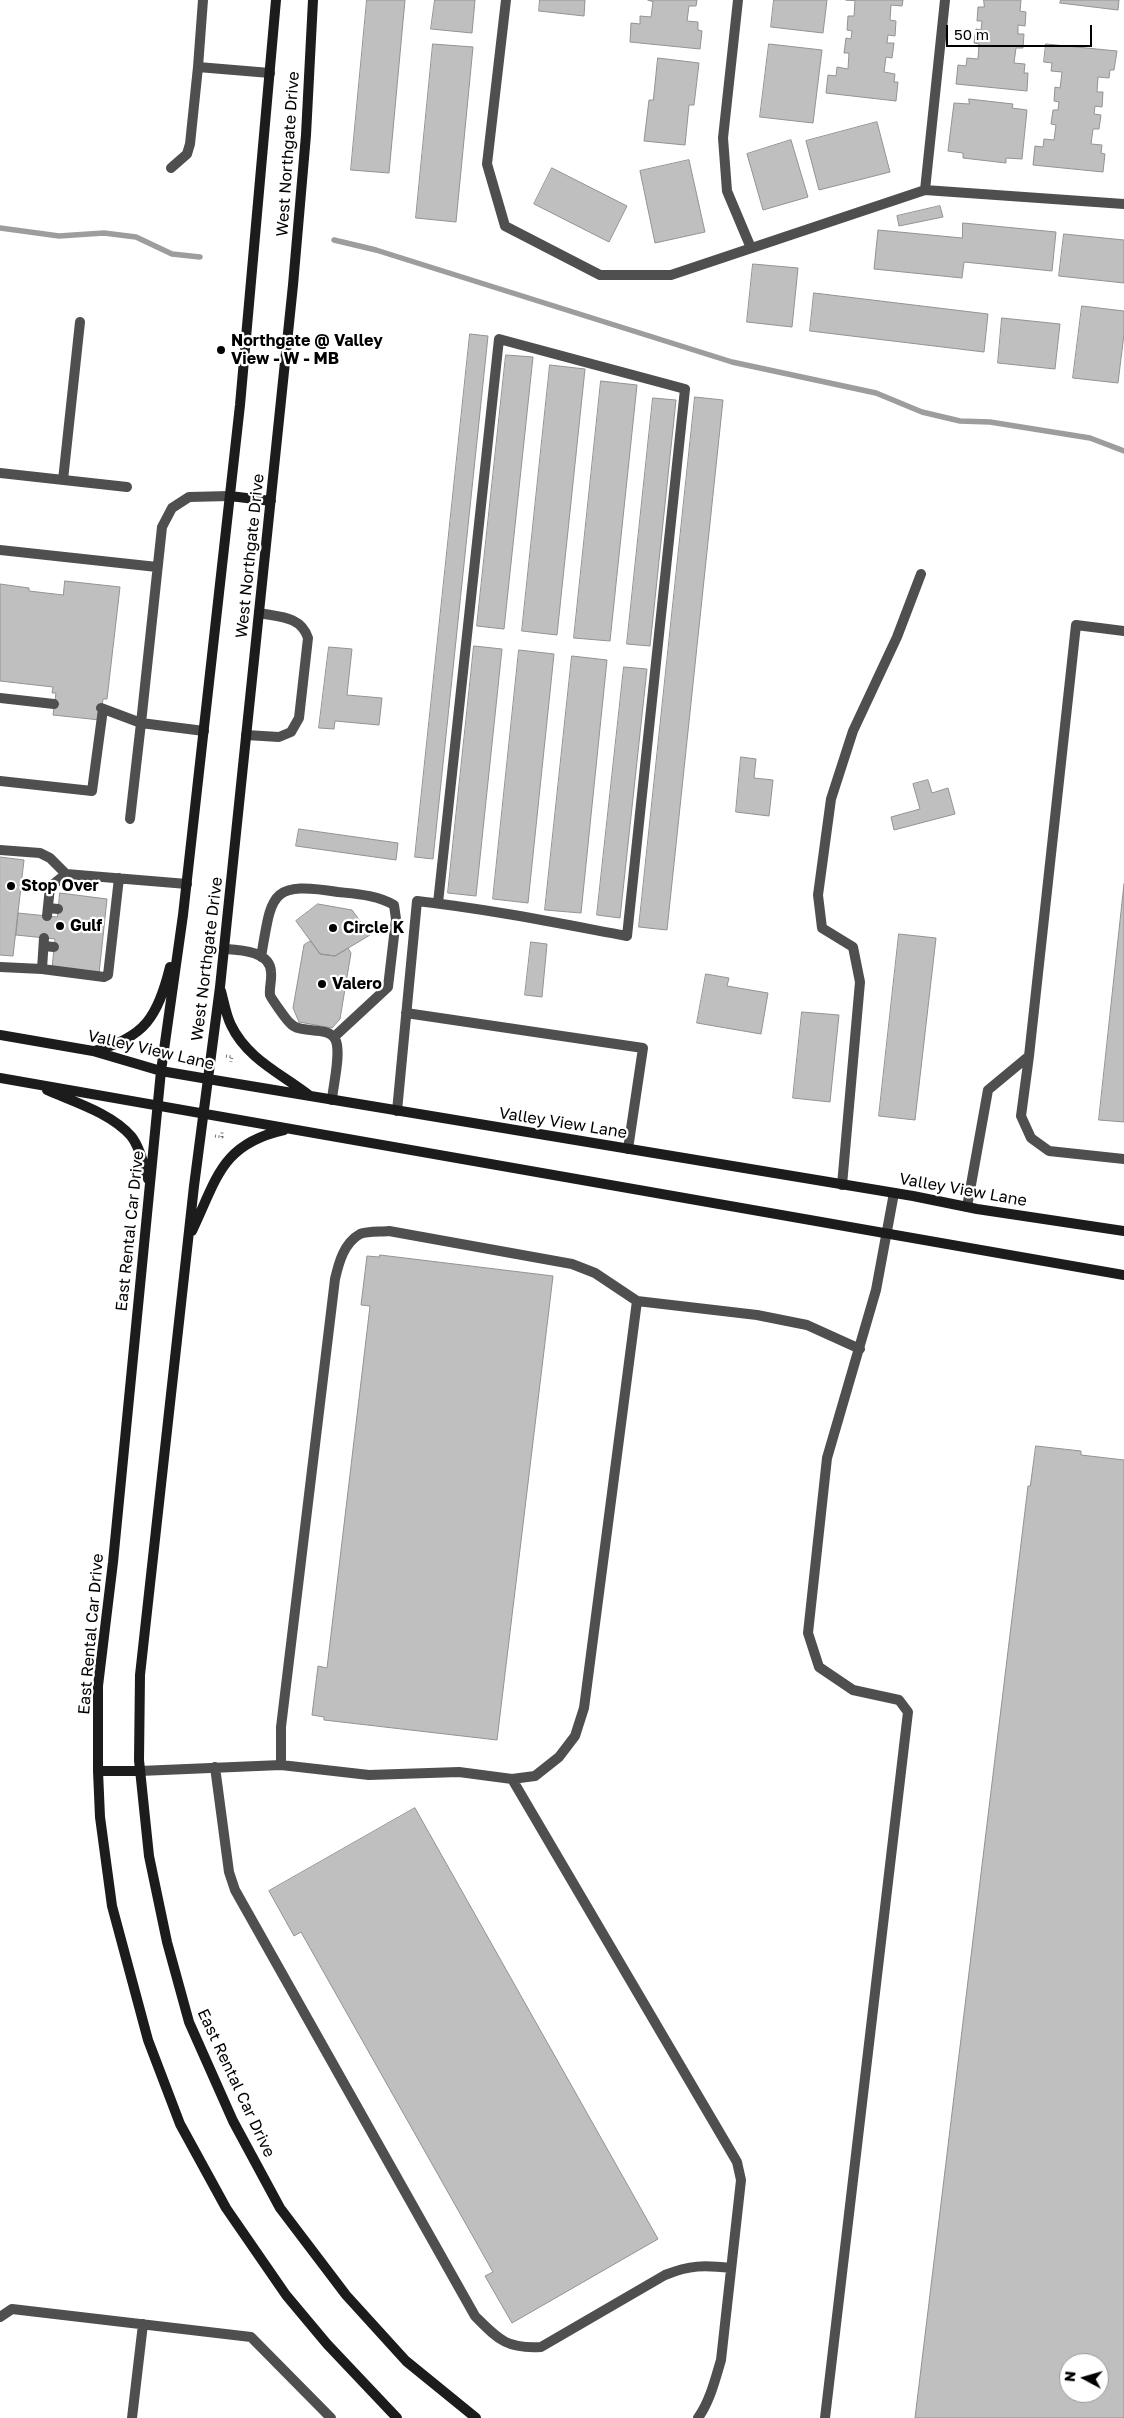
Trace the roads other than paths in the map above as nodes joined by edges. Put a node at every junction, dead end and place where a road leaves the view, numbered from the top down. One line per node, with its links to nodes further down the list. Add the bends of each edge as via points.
1 (203, 0): 7 (lane)
2 (276, 0): 8 (main road, West Northgate Drive)
3 (313, 0): 18 (main road, West Northgate Drive, via 306,135)
4 (506, 0): 12 (lane, via 487,164 505,226 600,275 671,276)
5 (738, 0): 12 (lane, via 723,138 727,191)
6 (945, 0): 10 (lane)
7 (198, 67): 8 (lane); 9 (lane, via 188,154)
8 (270, 73): 17 (main road, West Northgate Drive)
9 (171, 168)
10 (926, 190): 11 (lane); 12 (lane)
11 (1124, 204)
12 (751, 248)
13 (80, 322): 15 (lane)
14 (0, 473): 15 (lane)
15 (63, 480): 16 (lane)
16 (127, 487)
17 (230, 496): 18 (main road); 20 (lane, via 189,497 172,508 162,527); 27 (main road, West Northgate Drive)
18 (270, 501): 22 (main road, West Northgate Drive)
19 (0, 550): 20 (lane)
20 (157, 567): 26 (lane)
21 (921, 574): 61 (lane, via 898,637 853,731 831,799 818,895 822,928 853,947 860,982)
22 (259, 613): 28 (main road, West Northgate Drive); 28 (lane, via 294,619 305,628 308,638 299,718 291,732 279,737)
23 (1124, 631): 48 (lane, via 1076,625)
24 (0, 698): 25 (lane)
25 (54, 704)
26 (141, 723): 27 (lane); 29 (lane, via 102,709 92,791); 30 (lane)
27 (204, 731): 34 (main road, West Northgate Drive)
28 (246, 735): 39 (main road, West Northgate Drive)
29 (0, 781)
30 (130, 819)
31 (0, 850): 32 (lane, via 40,853)
32 (66, 874): 33 (lane); 36 (lane, via 50,887)
33 (119, 878): 34 (lane); 42 (lane, via 110,915 109,971 104,977)
34 (187, 884): 37 (main road, West Northgate Drive)
35 (438, 903): 35 (lane, via 627,936 685,390 499,340); 44 (lane, via 417,901)
36 (51, 911)
37 (183, 915): 47 (main road, via 162,999 149,1020 117,1045); 49 (main road, West Northgate Drive)
38 (47, 944): 42 (lane)
39 (224, 949): 40 (lane, via 246,951); 43 (main road, West Northgate Drive)
40 (260, 957): 46 (lane, via 271,971 272,1001 289,1023); 46 (lane, via 269,911 277,898 291,888 306,887 381,898 394,905 396,919 388,987)
41 (0, 967): 42 (lane)
42 (42, 969)
43 (220, 987): 51 (main road, West Northgate Drive); 53 (main road, via 230,1024 243,1044 262,1063)
44 (406, 1013): 56 (lane); 59 (lane, via 643,1048)
45 (0, 1035): 47 (main road, Valley View Lane)
46 (334, 1037): 54 (lane, via 338,1046)
47 (94, 1051): 49 (main road, Valley View Lane)
48 (1029, 1056): 60 (lane, via 1021,1116 1032,1138 1049,1150); 64 (lane, via 988,1090)
49 (161, 1071): 51 (main road, Valley View Lane); 55 (main road, East Rental Car Drive)
50 (0, 1078): 52 (main road)
51 (208, 1079): 53 (main road, Valley View Lane); 57 (main road, West Northgate Drive)
52 (32, 1083): 55 (main road); 62 (main road, via 120,1126 132,1138)
53 (311, 1096): 54 (main road, Valley View Lane)
54 (332, 1100): 56 (main road, Valley View Lane)
55 (157, 1105): 57 (main road); 62 (main road, East Rental Car Drive)
56 (397, 1111): 59 (main road, Valley View Lane)
57 (205, 1115): 58 (main road); 67 (main road, East Rental Car Drive)
58 (290, 1129): 66 (main road); 67 (main road, via 250,1141 228,1158)
59 (628, 1149): 61 (main road, Valley View Lane)
60 (1124, 1159)
61 (842, 1185): 63 (main road, Valley View Lane)
62 (149, 1186): 73 (main road, East Rental Car Drive, via 98,1686)
63 (894, 1193): 64 (main road, Valley View Lane); 66 (lane)
64 (967, 1207): 65 (main road, Valley View Lane)
65 (1124, 1232)
66 (887, 1234): 68 (main road); 70 (lane)
67 (188, 1239): 74 (main road, East Rental Car Drive, via 140,1675)
68 (1124, 1275)
69 (637, 1301): 70 (lane, via 758,1314 807,1325); 71 (lane, via 596,1273 572,1264 389,1231 361,1234 346,1246 338,1262 335,1279 280,1727); 75 (lane, via 584,1708 575,1736 559,1757 535,1776)
70 (860, 1349): 84 (lane, via 827,1458 808,1633 819,1667 853,1690 899,1700 908,1712)
71 (281, 1765): 72 (lane); 75 (lane, via 369,1775 459,1772)
72 (215, 1767): 74 (lane); 76 (lane, via 229,1872 235,1890 475,2316 489,2330 519,2348 541,2346 686,2266)
73 (98, 1771): 74 (main road); 81 (main road, East Rental Car Drive, via 100,1817 112,1906 148,2040 180,2124 226,2208 286,2295)
74 (140, 1771): 82 (main road, East Rental Car Drive, via 149,1856 167,1942 189,2022 233,2121 280,2208 346,2295 406,2361)
75 (512, 1779): 76 (lane, via 736,2162 740,2180)
76 (731, 2268): 83 (lane, via 721,2360 708,2401)
77 (0, 2316): 78 (lane, via 12,2309)
78 (143, 2324): 79 (lane); 80 (lane, via 251,2337)
79 (132, 2418)
80 (331, 2418)
81 (397, 2418)
82 (476, 2418)
83 (698, 2418)
84 (825, 2418)

